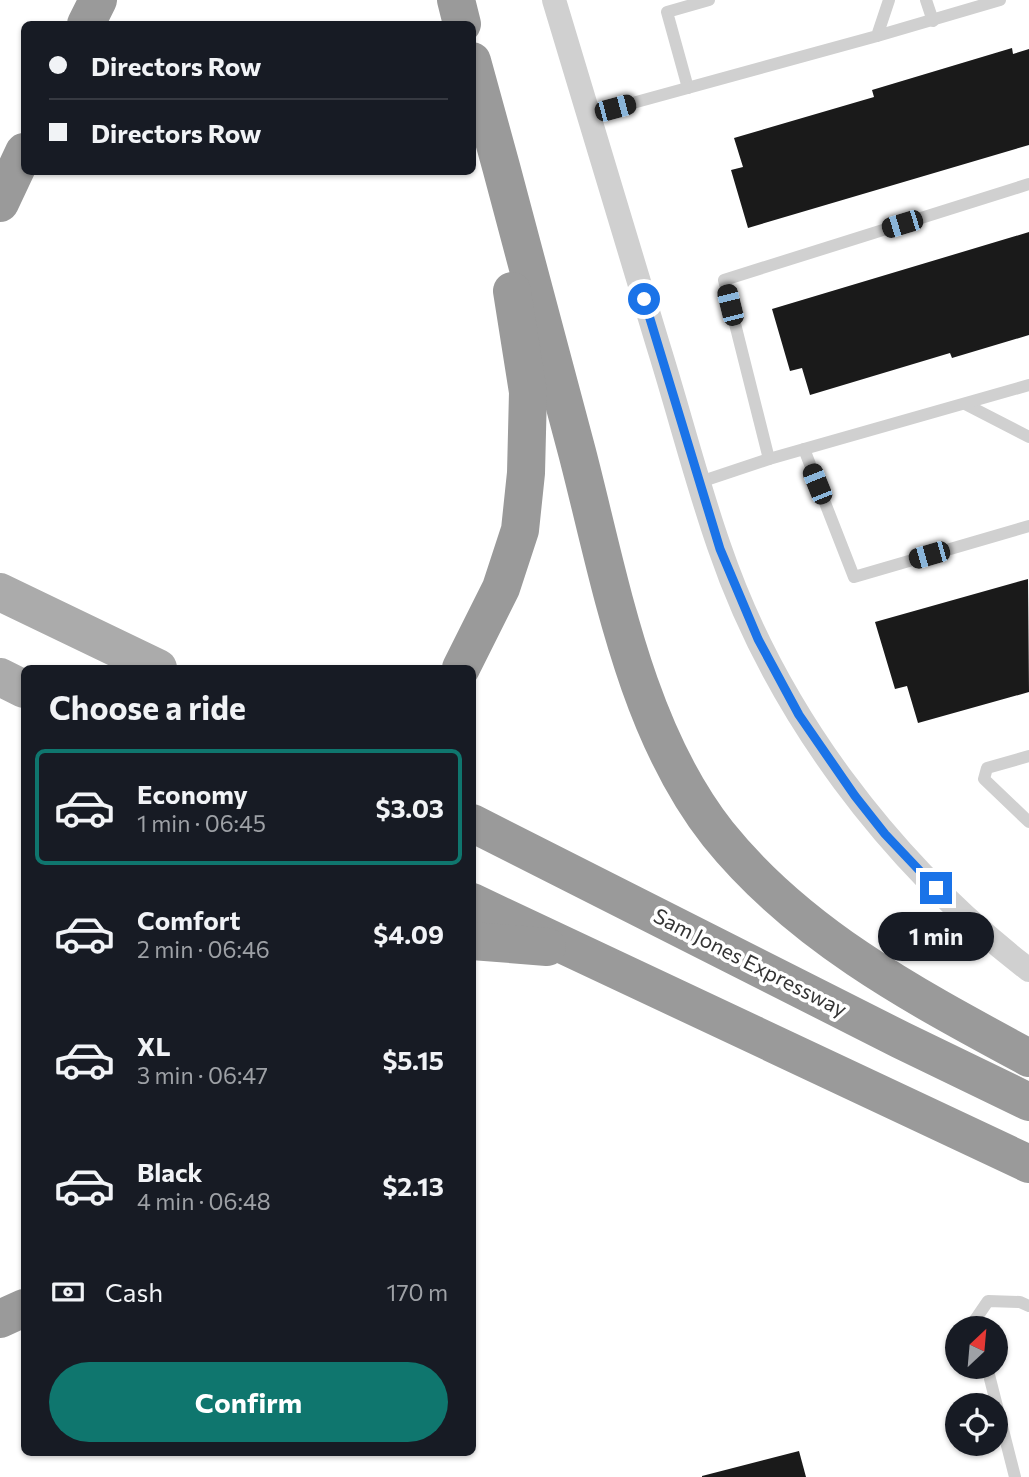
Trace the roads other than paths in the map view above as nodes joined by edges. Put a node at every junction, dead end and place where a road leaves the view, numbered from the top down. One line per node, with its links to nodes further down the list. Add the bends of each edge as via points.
1 (98, 0): 8 (highway)
2 (454, 0): 9 (highway)
3 (554, 0): 14 (street)
4 (709, 0): 13 (lane, via 667,12)
5 (889, 0): 11 (lane)
6 (926, 0): 10 (lane)
7 (1000, 0): 10 (lane)
8 (88, 21)
9 (459, 21)
10 (933, 21): 11 (lane)
11 (877, 36): 13 (lane)
12 (476, 76): 38 (highway, via 638,684 678,775 718,833 799,916 915,997)
13 (688, 88): 14 (lane)
14 (589, 115): 24 (street)
15 (476, 116): 28 (highway, via 518,321 528,404 520,530 501,588)
16 (21, 158): 18 (highway)
17 (1029, 184): 23 (lane, via 724,280)
18 (0, 203)
19 (1029, 385): 20 (lane)
20 (965, 404): 21 (lane); 22 (lane)
21 (1029, 438)
22 (804, 449): 23 (lane); 25 (lane, via 854,577)
23 (769, 459): 24 (lane)
24 (700, 482): 37 (street, via 720,549 748,616 812,735 855,796 910,861)
25 (1029, 526)
26 (0, 592): 27 (main road)
27 (152, 665)
28 (462, 665)
29 (0, 677): 30 (main road)
30 (21, 688)
31 (1029, 756): 32 (lane, via 987,768 984,779)
32 (1029, 822)
33 (476, 825): 39 (highway, Sam Jones Expressway)
34 (476, 904): 36 (highway)
35 (476, 941): 36 (highway)
36 (572, 948): 40 (highway)
37 (1029, 970)
38 (1029, 1058)
39 (1029, 1102)
40 (1029, 1164)
41 (1029, 1306): 43 (lane, via 988,1301)
42 (21, 1309): 44 (highway)
43 (978, 1316)
44 (0, 1319)
45 (990, 1379): 46 (lane)
46 (1015, 1477)

